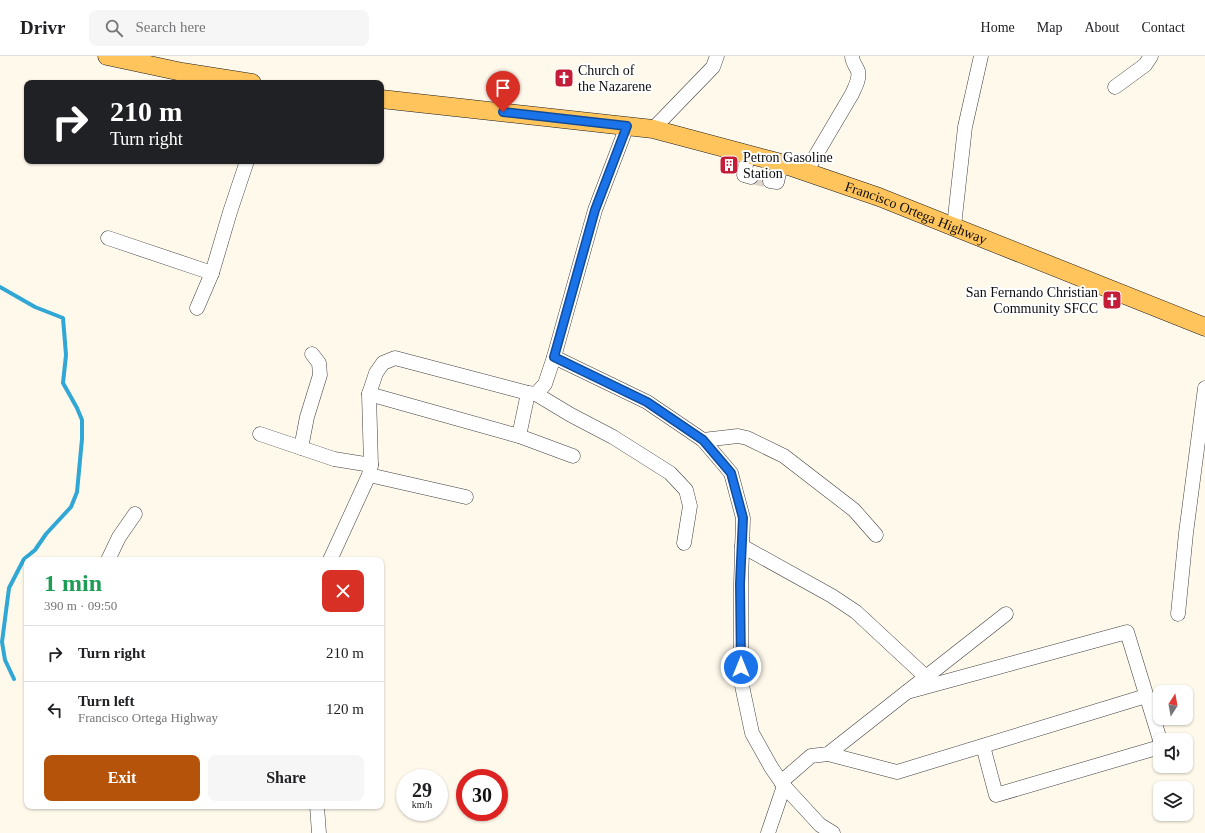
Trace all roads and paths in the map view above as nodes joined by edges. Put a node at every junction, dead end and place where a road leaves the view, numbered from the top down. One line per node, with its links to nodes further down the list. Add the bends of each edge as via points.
1 (107, 56): 6 (main road)
2 (717, 56): 10 (street, via 713,67)
3 (852, 56): 14 (street, via 858,71 857,83)
4 (981, 56): 17 (street, via 965,127)
5 (1152, 56): 7 (street, via 1145,65)
6 (233, 80)
7 (1115, 87)
8 (384, 99): 9 (main road, Francisco Ortega Highway)
9 (627, 126): 10 (main road, Francisco Ortega Highway); 23 (street, via 595,210)
10 (653, 129): 11 (main road, Francisco Ortega Highway)
11 (748, 154): 13 (main road, Francisco Ortega Highway); 15 (street, via 744,175)
12 (246, 164): 19 (street)
13 (781, 164): 14 (main road, Francisco Ortega Highway); 16 (street, via 777,182)
14 (806, 172): 17 (main road, Francisco Ortega Highway)
15 (751, 177)
16 (770, 181)
17 (954, 226): 21 (main road, Francisco Ortega Highway)
18 (108, 238): 19 (street)
19 (212, 273): 20 (street)
20 (197, 308)
21 (1205, 327)
22 (312, 354): 30 (street, via 320,363 320,375 306,417)
23 (554, 357): 26 (street, via 545,384); 29 (street, via 647,402)
24 (1205, 388): 41 (street)
25 (369, 394): 26 (street, via 376,372 383,363 395,358); 28 (street); 32 (street)
26 (532, 394): 28 (street); 36 (street, via 613,437 670,473 686,490 690,506)
27 (260, 434): 30 (street)
28 (519, 436): 31 (street)
29 (703, 440): 35 (street, via 738,436 784,456 854,510); 37 (street, via 731,473 743,518)
30 (301, 448): 32 (street)
31 (573, 456)
32 (370, 470): 33 (street); 39 (street)
33 (466, 498)
34 (135, 514): 38 (street)
35 (876, 535)
36 (684, 542)
37 (742, 546): 42 (street, via 856,612); 49 (street, via 741,681 752,733)
38 (109, 557)
39 (331, 557)
40 (1006, 614): 42 (street)
41 (1178, 614)
42 (926, 677): 43 (street)
43 (907, 692): 44 (street, via 1127,632); 48 (street)
44 (1146, 696): 45 (street); 46 (street)
45 (1158, 733)
46 (983, 746): 47 (street, via 996,795); 48 (street, via 897,772)
47 (1153, 749)
48 (828, 754): 49 (street, via 812,756)
49 (783, 784): 52 (street); 53 (street, via 820,825)
50 (317, 809): 51 (street)
51 (319, 833)
52 (768, 833)
53 (832, 833)

